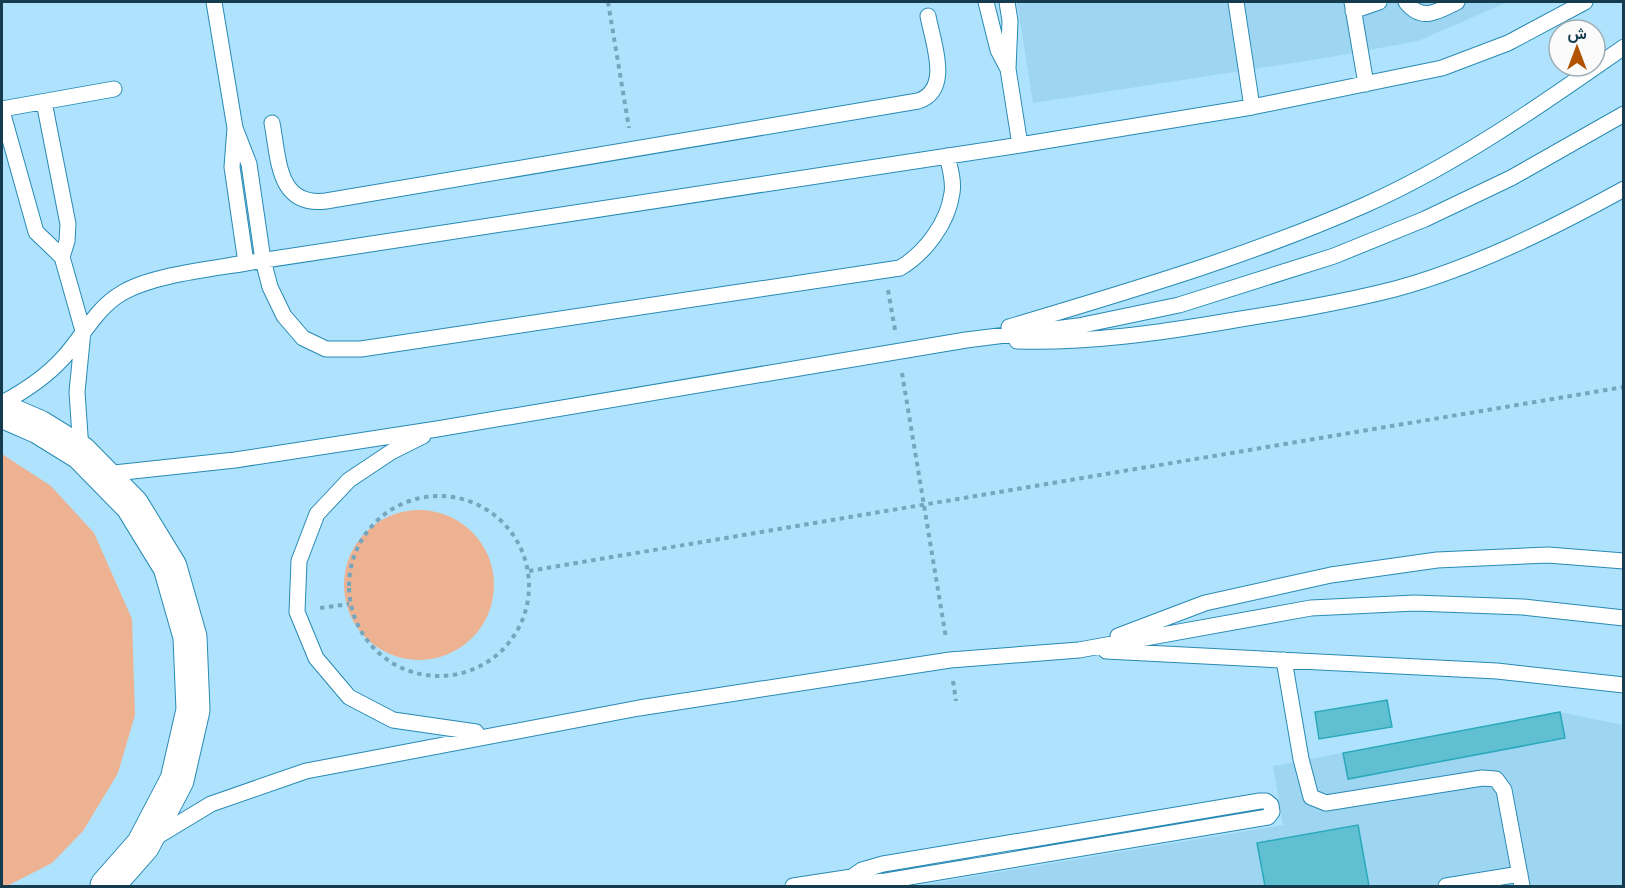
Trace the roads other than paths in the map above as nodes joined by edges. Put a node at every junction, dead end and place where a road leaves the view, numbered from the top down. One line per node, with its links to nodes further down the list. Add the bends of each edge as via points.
1 (214, 2): 20 (lane)
2 (986, 2): 12 (lane, via 998,50)
3 (1008, 2): 12 (lane)
4 (1236, 2): 16 (lane)
5 (1380, 2): 9 (lane)
6 (1406, 2): 7 (lane, via 1423,15)
7 (1457, 2)
8 (1585, 2): 13 (lane, via 1508,43 1453,64)
9 (1352, 6): 13 (lane)
10 (928, 16): 19 (lane, via 938,78 936,89 928,98 310,202 296,197 286,186)
11 (1623, 47): 28 (lane, via 1527,114 1366,205 1196,270)
12 (1008, 69): 21 (lane)
13 (1366, 84): 16 (lane)
14 (114, 89): 15 (lane)
15 (44, 102): 17 (lane); 24 (lane, via 68,224)
16 (1252, 107): 21 (lane)
17 (2, 110): 24 (lane, via 36,232)
18 (1623, 114): 28 (lane, via 1511,178 1334,256 1179,305 1078,326)
19 (272, 123)
20 (235, 128): 25 (lane, via 249,164); 26 (lane, via 232,167)
21 (1020, 145): 22 (lane)
22 (947, 156): 25 (lane); 25 (lane, via 952,193 928,246 915,259 885,272 361,350 326,349 303,338 284,316)
23 (1623, 189): 28 (lane, via 1484,257 1374,294 1317,307 1120,337 1056,342)
24 (62, 257): 27 (lane)
25 (263, 260): 26 (lane)
26 (246, 263): 27 (lane, via 162,279 122,292 100,310)
27 (83, 332): 29 (lane, via 44,377); 32 (lane, via 77,392)
28 (966, 340): 31 (lane)
29 (2, 403)
30 (2, 411): 32 (main road, via 39,427)
31 (437, 429): 32 (lane, via 235,460); 38 (lane, via 391,452 349,480 317,514 299,561 297,612 316,658 349,696 393,720)
32 (91, 464): 39 (main road, via 132,505 170,567 190,637 192,710 177,780)
33 (1623, 561): 35 (lane, via 1548,555 1437,560 1331,575 1205,603)
34 (1623, 618): 35 (lane, via 1523,607 1426,603 1311,608)
35 (1079, 650): 36 (lane); 38 (lane, via 950,660)
36 (1284, 660): 37 (lane, via 1497,671); 40 (lane, via 1311,796 1326,803 1496,779 1504,790)
37 (1623, 685)
38 (494, 734): 39 (lane, via 306,771 211,804)
39 (143, 845): 42 (main road)
40 (1521, 880): 44 (lane)
41 (853, 882): 41 (lane, via 886,881 1262,819 1272,812 1271,805 1260,801 883,864 862,870); 43 (lane)
42 (107, 886)
43 (793, 886)
44 (1446, 886)

